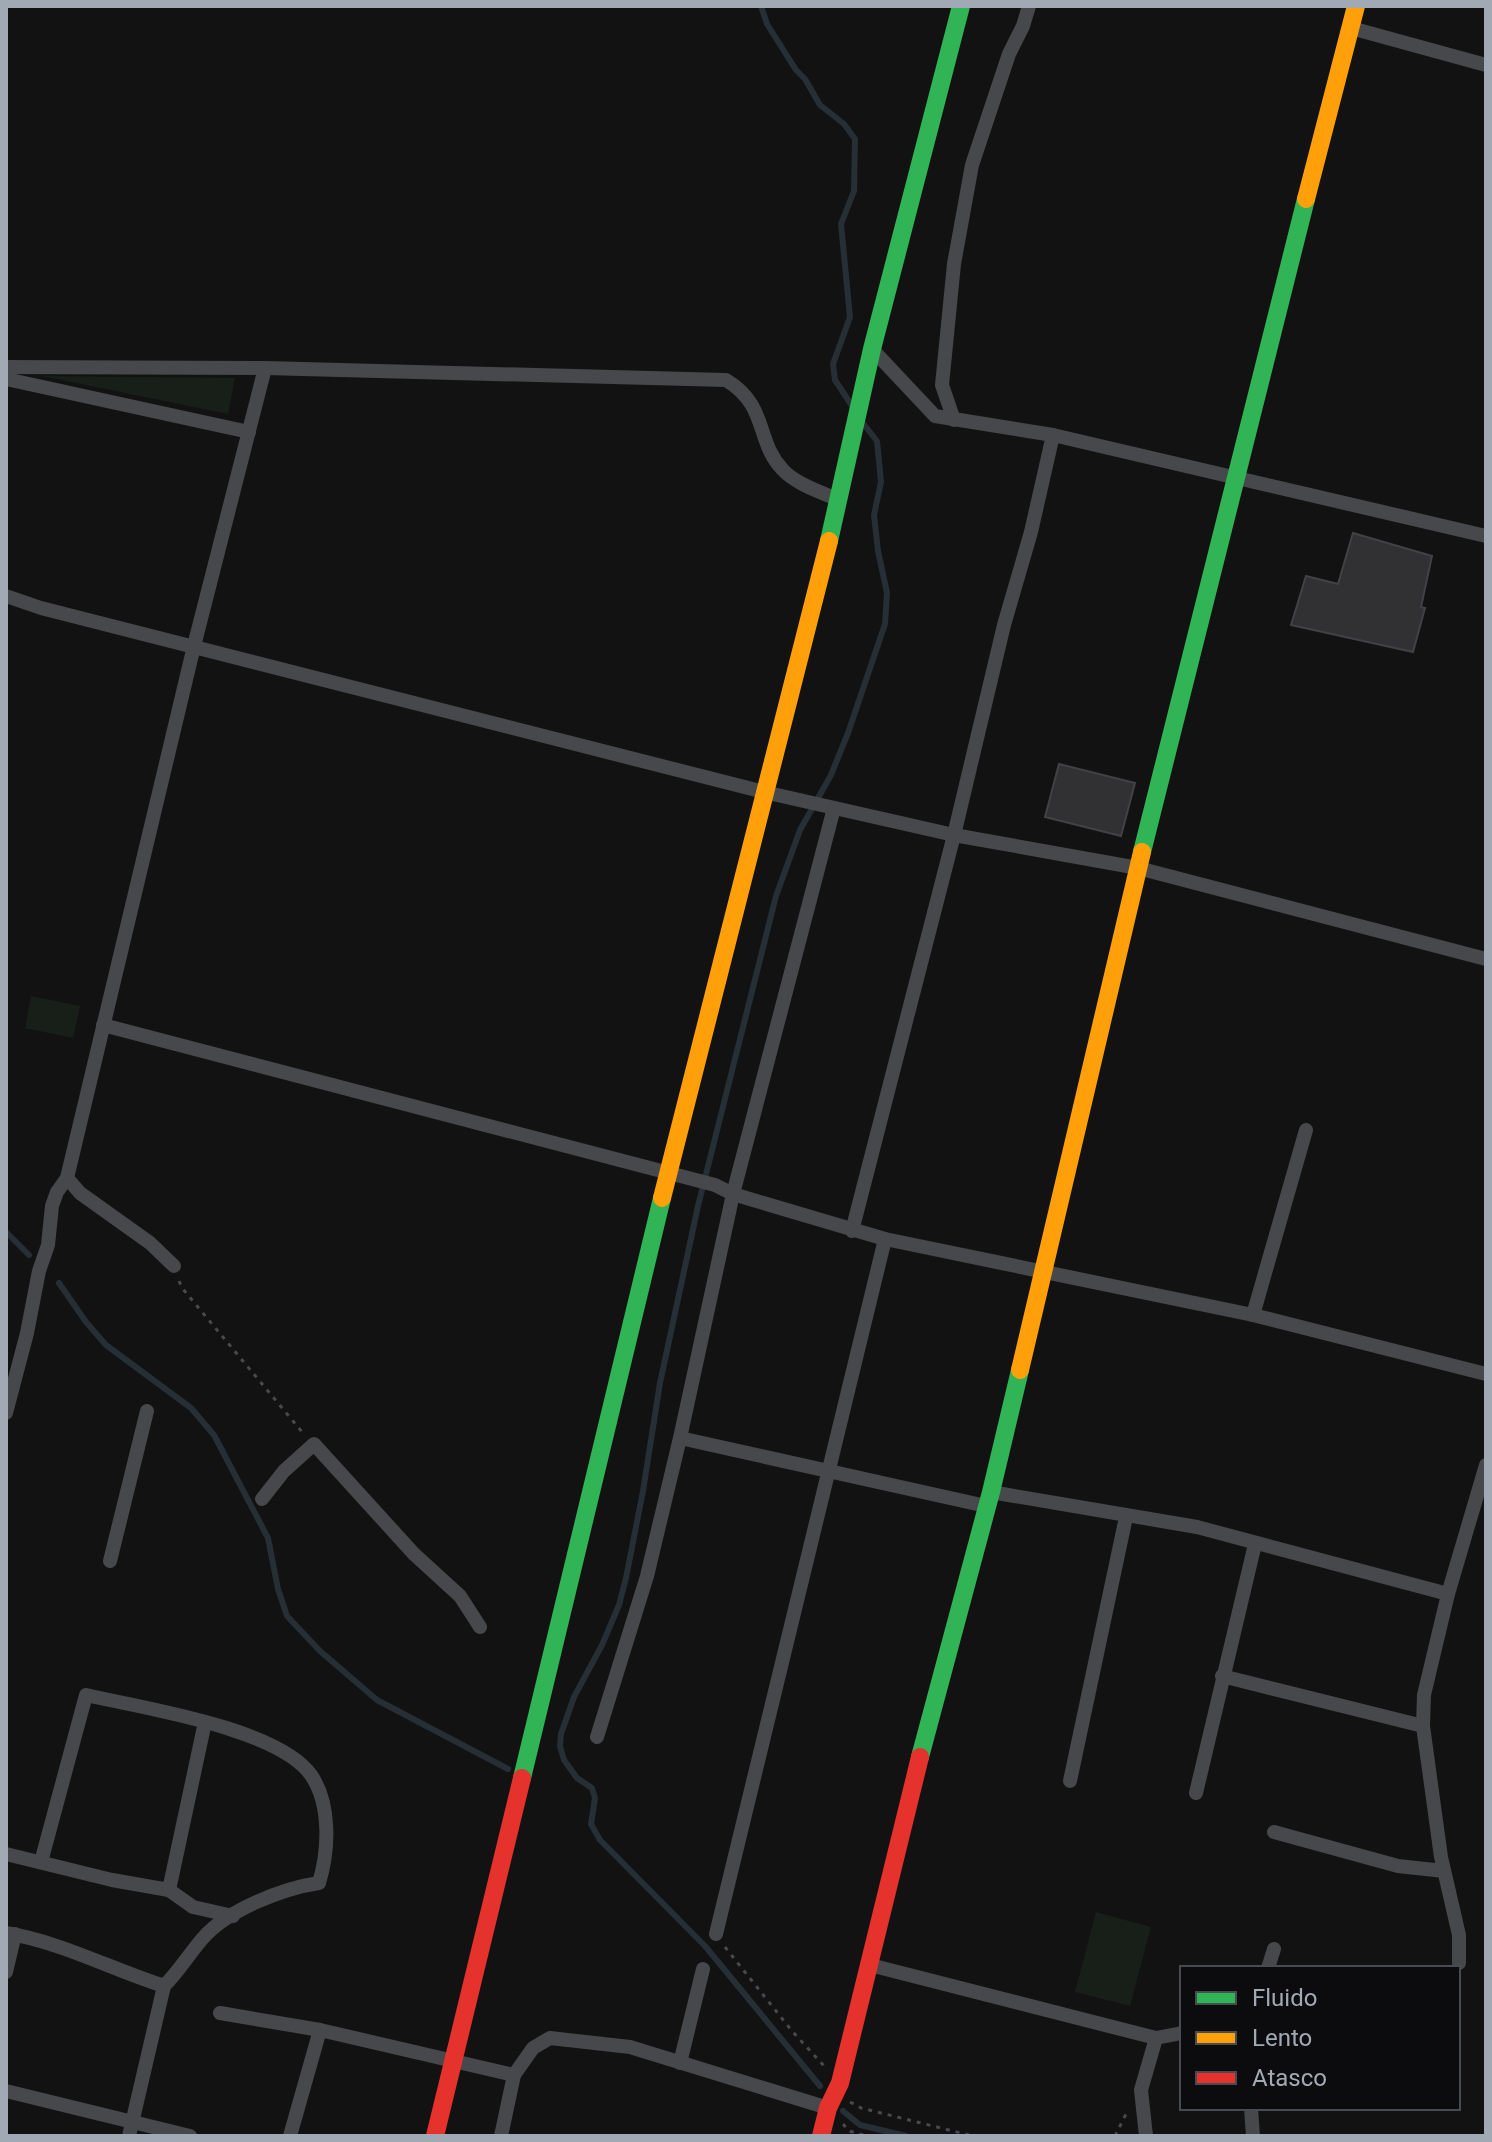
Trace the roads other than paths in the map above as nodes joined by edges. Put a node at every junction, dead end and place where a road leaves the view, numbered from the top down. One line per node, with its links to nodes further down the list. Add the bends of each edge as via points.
1 (961, 6): 6 (street)
2 (1029, 6): 10 (street, via 972,165 954,264 942,385)
3 (1356, 6): 4 (street)
4 (1351, 28): 5 (street); 13 (street)
5 (1486, 65)
6 (872, 349): 10 (street, via 935,416); 14 (street)
7 (6, 367): 8 (street)
8 (265, 368): 11 (street); 14 (street, via 726,380 751,401 783,470)
9 (6, 379): 11 (street)
10 (954, 420): 12 (street)
11 (249, 432): 17 (street)
12 (1053, 435): 13 (street); 20 (street)
13 (1235, 477): 15 (street); 21 (street)
14 (839, 500): 18 (street)
15 (1486, 536)
16 (6, 596): 17 (street)
17 (194, 646): 18 (street); 23 (street)
18 (764, 792): 19 (street); 25 (street)
19 (834, 808): 20 (street); 27 (street)
20 (954, 835): 21 (street); 28 (street)
21 (1138, 868): 22 (street); 31 (street)
22 (1486, 959)
23 (103, 1025): 25 (street); 26 (street)
24 (1306, 1130): 32 (street)
25 (668, 1173): 27 (street); 71 (street)
26 (67, 1178): 30 (street); 35 (street, via 52,1206 48,1245)
27 (733, 1194): 28 (street); 36 (street)
28 (852, 1231): 29 (street)
29 (885, 1239): 31 (street); 38 (street)
30 (174, 1266)
31 (1043, 1273): 32 (street); 40 (street)
32 (1253, 1315): 33 (street)
33 (1486, 1374)
34 (147, 1411): 43 (street)
35 (6, 1413)
36 (680, 1438): 38 (street); 49 (street, via 647,1576)
37 (1486, 1465): 44 (street)
38 (828, 1470): 40 (street); 59 (street)
39 (262, 1499): 45 (street, via 314,1444 414,1554 460,1596)
40 (988, 1499): 41 (street); 62 (street)
41 (1126, 1517): 42 (street, via 1197,1527); 50 (street)
42 (1255, 1544): 44 (street); 46 (street)
43 (110, 1561)
44 (1448, 1594): 48 (street, via 1424,1695)
45 (480, 1627)
46 (1222, 1676): 48 (street); 51 (street)
47 (205, 1722): 54 (street, via 86,1695); 56 (street); 57 (street, via 248,1733 282,1752 309,1772 323,1806 327,1839 319,1883 292,1887)
48 (1423, 1726): 55 (street)
49 (597, 1737)
50 (1070, 1781)
51 (1196, 1793)
52 (1274, 1832): 55 (street, via 1398,1866)
53 (6, 1854): 54 (street)
54 (41, 1862): 56 (street)
55 (1444, 1871): 61 (street, via 1459,1935)
56 (169, 1890): 57 (street, via 193,1907)
57 (233, 1916): 66 (street, via 204,1936)
58 (10, 1934): 65 (street); 66 (street, via 44,1941)
59 (716, 1934)
60 (1274, 1949): 63 (street)
61 (1459, 1963)
62 (870, 1965): 70 (street); 75 (street, via 840,2083)
63 (1269, 1966)
64 (703, 1969): 72 (street)
65 (6, 1972)
66 (164, 1986): 77 (street)
67 (220, 2013): 68 (street)
68 (320, 2030): 71 (street); 79 (street)
69 (1180, 2033): 70 (street)
70 (1156, 2038): 83 (street, via 1141,2090)
71 (452, 2060): 73 (street); 80 (street)
72 (680, 2063): 73 (street, via 621,2046 550,2038 533,2048); 75 (street)
73 (514, 2075): 81 (street)
74 (6, 2091): 77 (street)
75 (828, 2108): 82 (street)
76 (1251, 2110): 84 (street)
77 (131, 2129): 78 (street)
78 (190, 2136)
79 (290, 2136)
80 (435, 2136)
81 (501, 2136)
82 (821, 2136)
83 (1146, 2136)
84 (1253, 2136)

